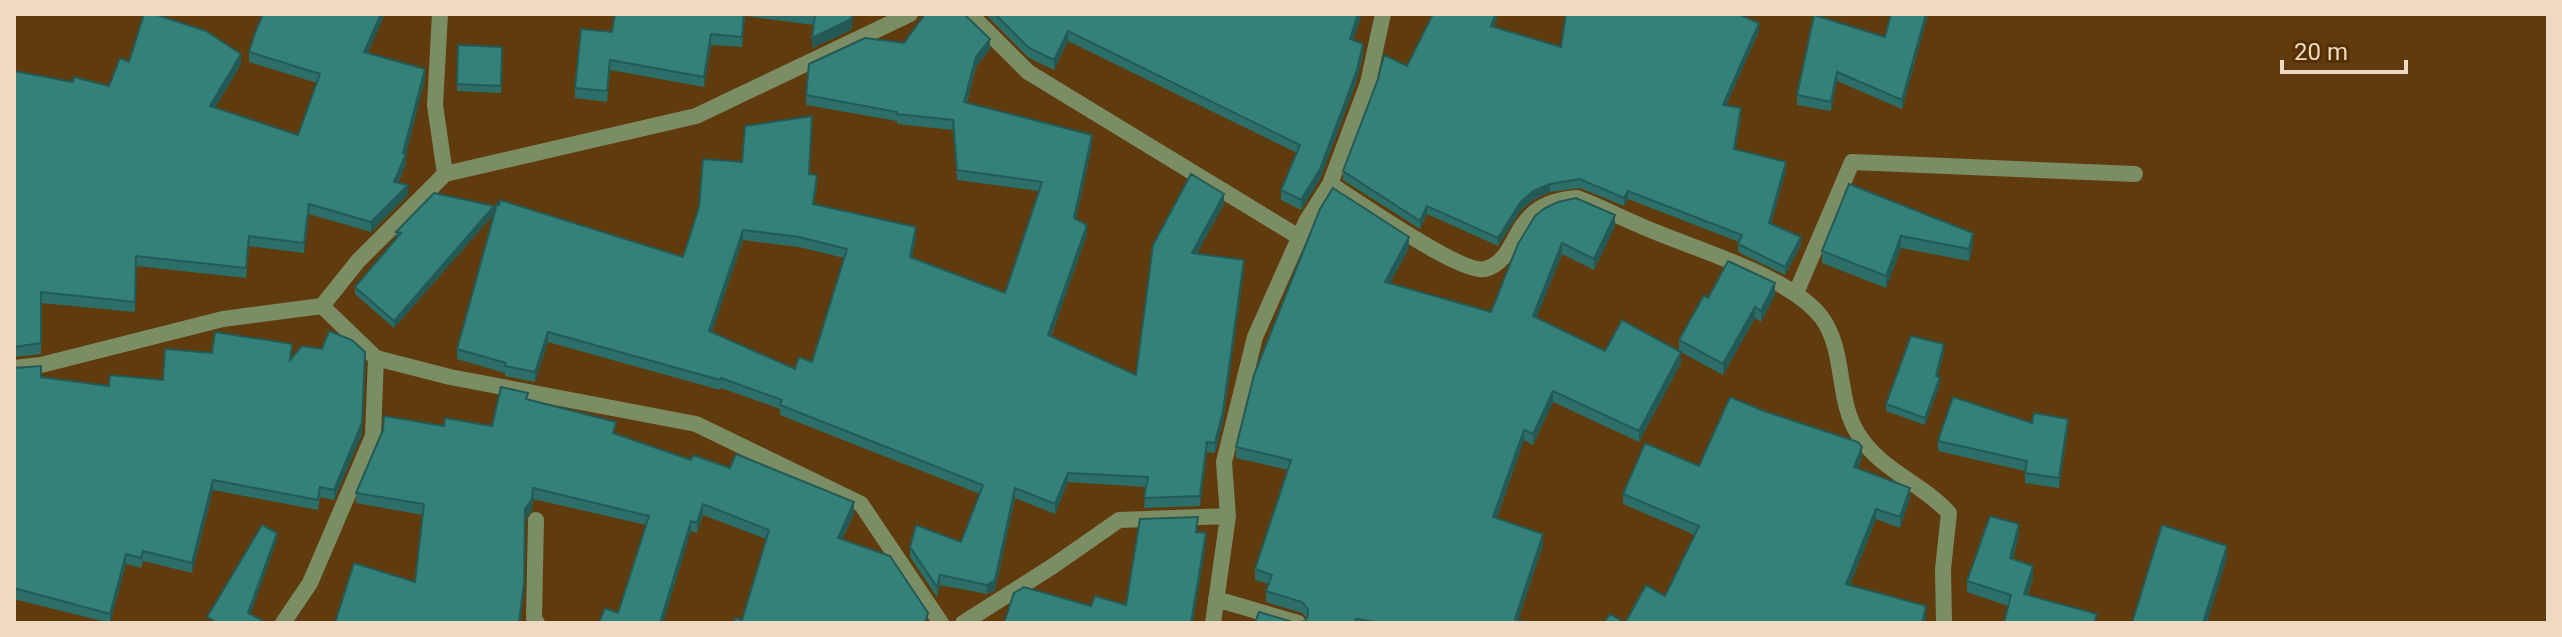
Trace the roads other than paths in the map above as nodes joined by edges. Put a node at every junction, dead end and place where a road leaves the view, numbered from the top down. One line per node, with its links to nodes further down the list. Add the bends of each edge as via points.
1 (440, 14): 5 (street, via 435,105)
2 (910, 14): 5 (street, via 696,116)
3 (970, 14): 8 (street, via 1028,72)
4 (1383, 14): 7 (street, via 1368,83)
5 (445, 174): 10 (street, via 358,261)
6 (2135, 174): 9 (street, via 1852,162)
7 (1330, 184): 8 (street); 9 (street, via 1448,258 1477,269 1497,263 1530,214 1543,205 1577,198)
8 (1299, 237): 13 (street, via 1255,337 1224,462)
9 (1796, 293): 22 (street, via 1823,319 1859,436 1890,470 1934,496 1949,513)
10 (322, 306): 11 (street); 12 (street, via 223,319)
11 (376, 358): 16 (street, via 373,436 310,583); 18 (street, via 696,424 861,504)
12 (14, 368)
13 (1228, 516): 15 (street); 19 (street, via 1119,520)
14 (536, 520): 17 (street)
15 (1216, 599): 20 (street); 21 (street)
16 (283, 623)
17 (537, 623)
18 (941, 623)
19 (963, 623)
20 (1213, 623)
21 (1298, 623)
22 (1944, 623)

